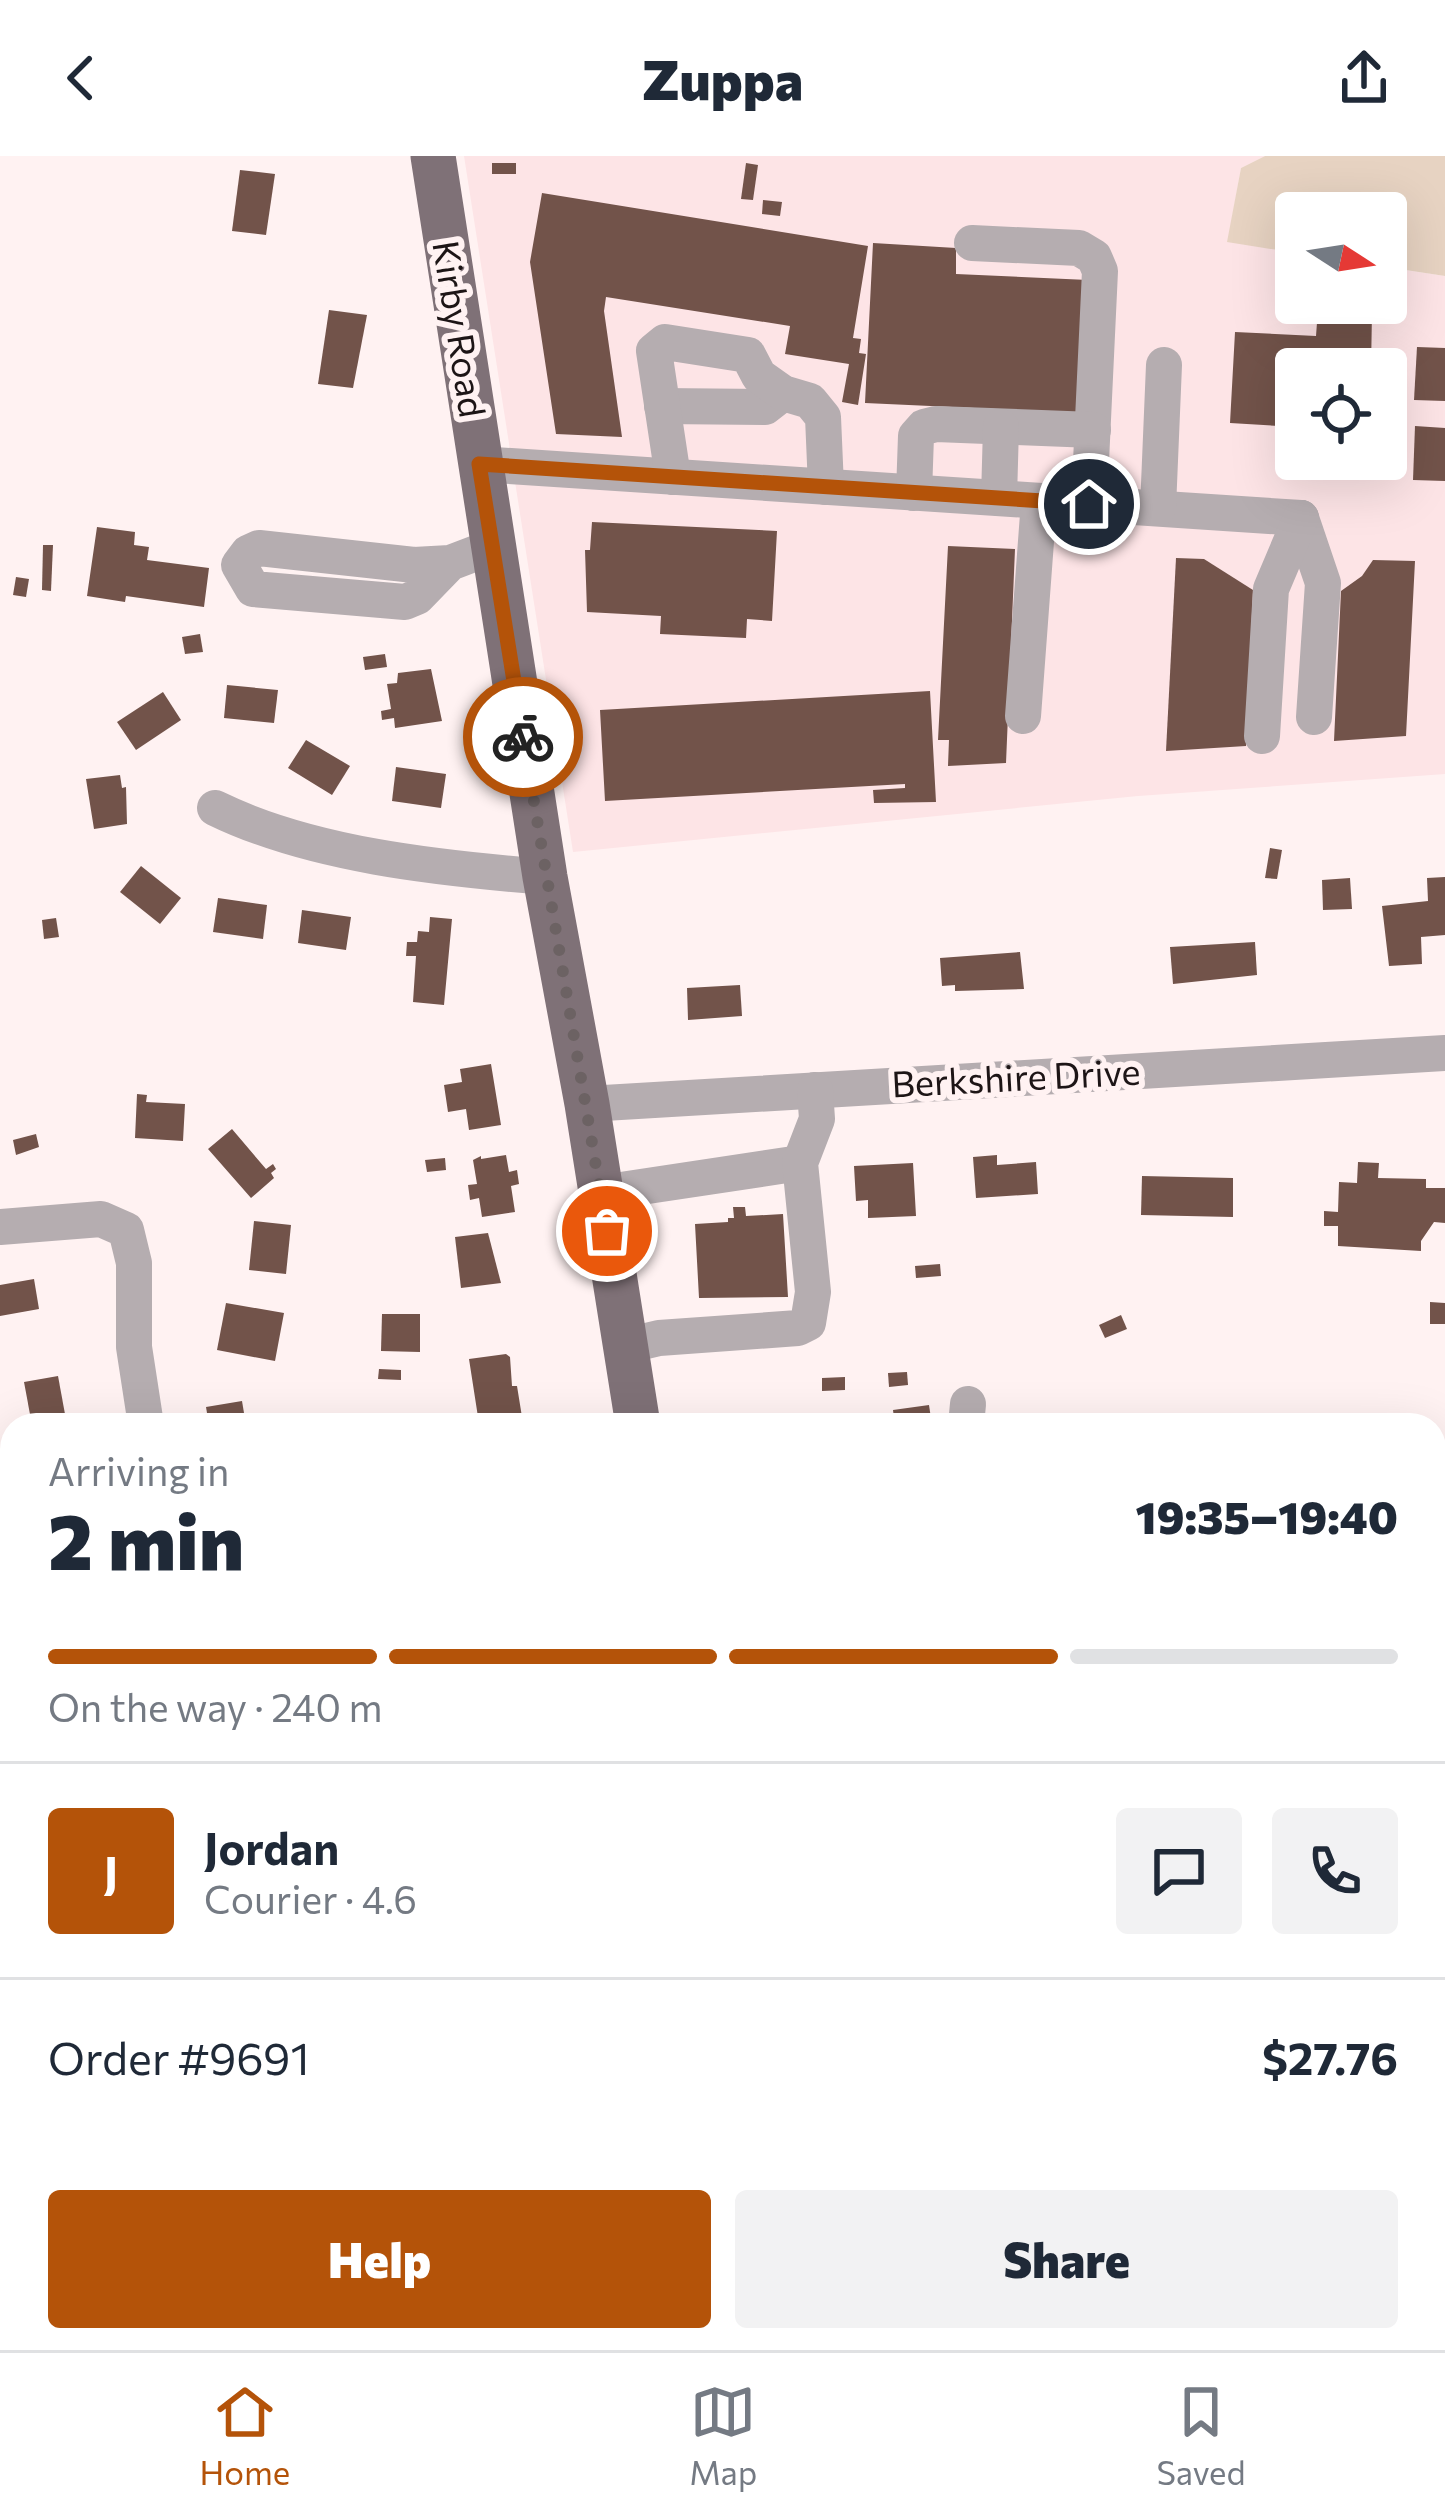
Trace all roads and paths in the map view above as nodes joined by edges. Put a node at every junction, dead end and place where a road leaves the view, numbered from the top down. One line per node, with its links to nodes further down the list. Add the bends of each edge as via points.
1 (440, 158): 8 (main road, Kirby Road)
2 (972, 243): 7 (street, via 1079,248 1094,256 1100,271)
3 (1164, 364): 15 (street)
4 (783, 393): 5 (street, via 765,407); 5 (street, via 748,356 664,342 654,351); 10 (street, via 810,401 823,417)
5 (662, 406): 9 (street)
6 (1001, 427): 7 (street); 11 (street, via 924,427 916,436); 12 (street)
7 (1093, 430): 14 (street)
8 (479, 464): 9 (street); 17 (main road, Kirby Road)
9 (673, 477): 10 (street)
10 (826, 487): 11 (street)
11 (914, 493): 12 (street)
12 (999, 498): 13 (street)
13 (1039, 501): 14 (street); 19 (street)
14 (1089, 504): 15 (street)
15 (1158, 508): 16 (street)
16 (1300, 518): 20 (street, via 1323,584); 21 (street, via 1271,589)
17 (493, 547): 18 (street); 23 (main road, Kirby Road)
18 (450, 563): 18 (street, via 260,548 239,566 253,590 405,602)
19 (1023, 716)
20 (1314, 717)
21 (1262, 736)
22 (215, 808): 23 (street, via 321,844)
23 (545, 877): 26 (main road, Kirby Road)
24 (1445, 1053): 25 (street, Berkshire Drive)
25 (815, 1090): 26 (street, Berkshire Drive); 27 (street, via 817,1119)
26 (587, 1104): 28 (main road, Kirby Road)
27 (800, 1163): 28 (street); 30 (street, via 813,1292 808,1323)
28 (601, 1192): 30 (main road, Kirby Road)
29 (0, 1227): 31 (street, via 100,1219 125,1229)
30 (625, 1346): 32 (main road, Kirby Road)
31 (144, 1413)
32 (636, 1413)

